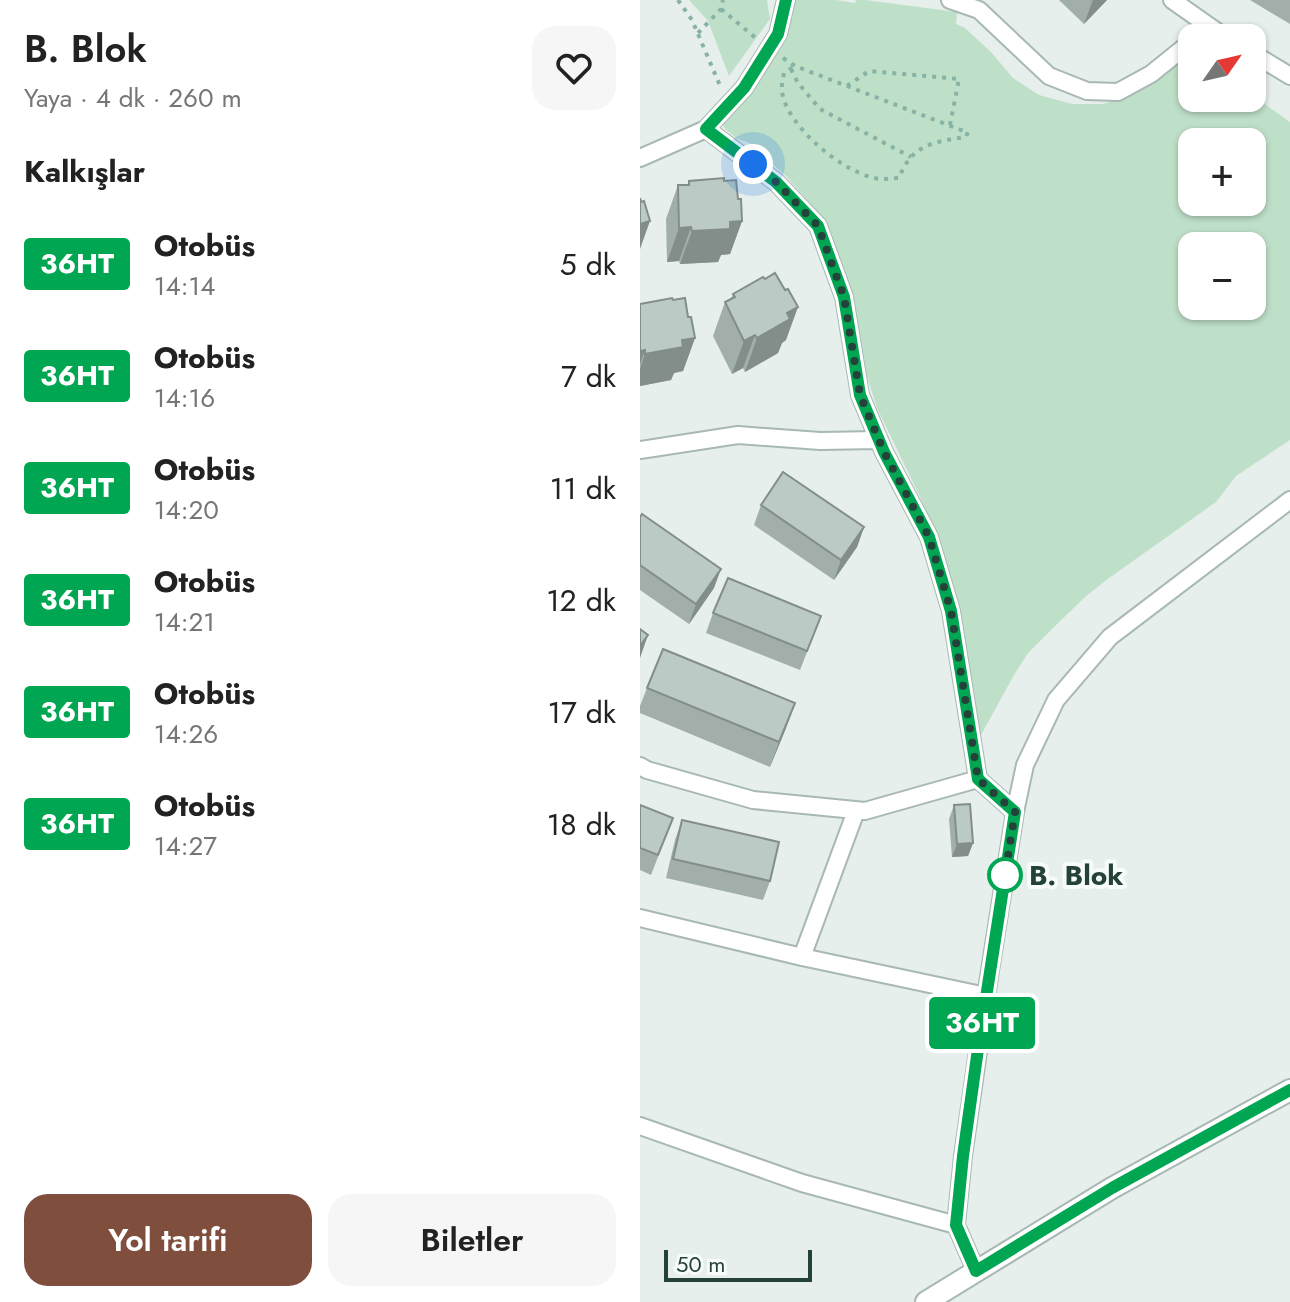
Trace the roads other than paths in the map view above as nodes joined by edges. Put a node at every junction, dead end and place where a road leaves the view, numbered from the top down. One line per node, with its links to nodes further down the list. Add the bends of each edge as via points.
1 (786, 0): 8 (street, via 769,49 744,88)
2 (950, 0): 5 (street, via 979,10 1049,76 1087,91 1118,92)
3 (1172, 0): 4 (street)
4 (1204, 24)
5 (1178, 52)
6 (1266, 61): 7 (street)
7 (1290, 76)
8 (706, 129): 9 (street); 10 (street, via 776,182 818,226 844,297 860,395)
9 (640, 158)
10 (878, 440): 11 (street, via 738,435); 14 (street, via 929,537 951,611)
11 (640, 450)
12 (1290, 500): 16 (street, via 1110,637 1056,700 1025,765)
13 (640, 766): 15 (street, via 753,800)
14 (978, 779): 15 (street); 16 (street)
15 (856, 811): 18 (street)
16 (1015, 812): 19 (street)
17 (640, 918): 18 (street)
18 (802, 957): 19 (street)
19 (986, 996): 22 (street)
20 (1290, 1090): 23 (street)
21 (640, 1126): 22 (street, via 802,1183)
22 (956, 1225): 23 (street)
23 (976, 1271): 24 (street)
24 (928, 1302)

